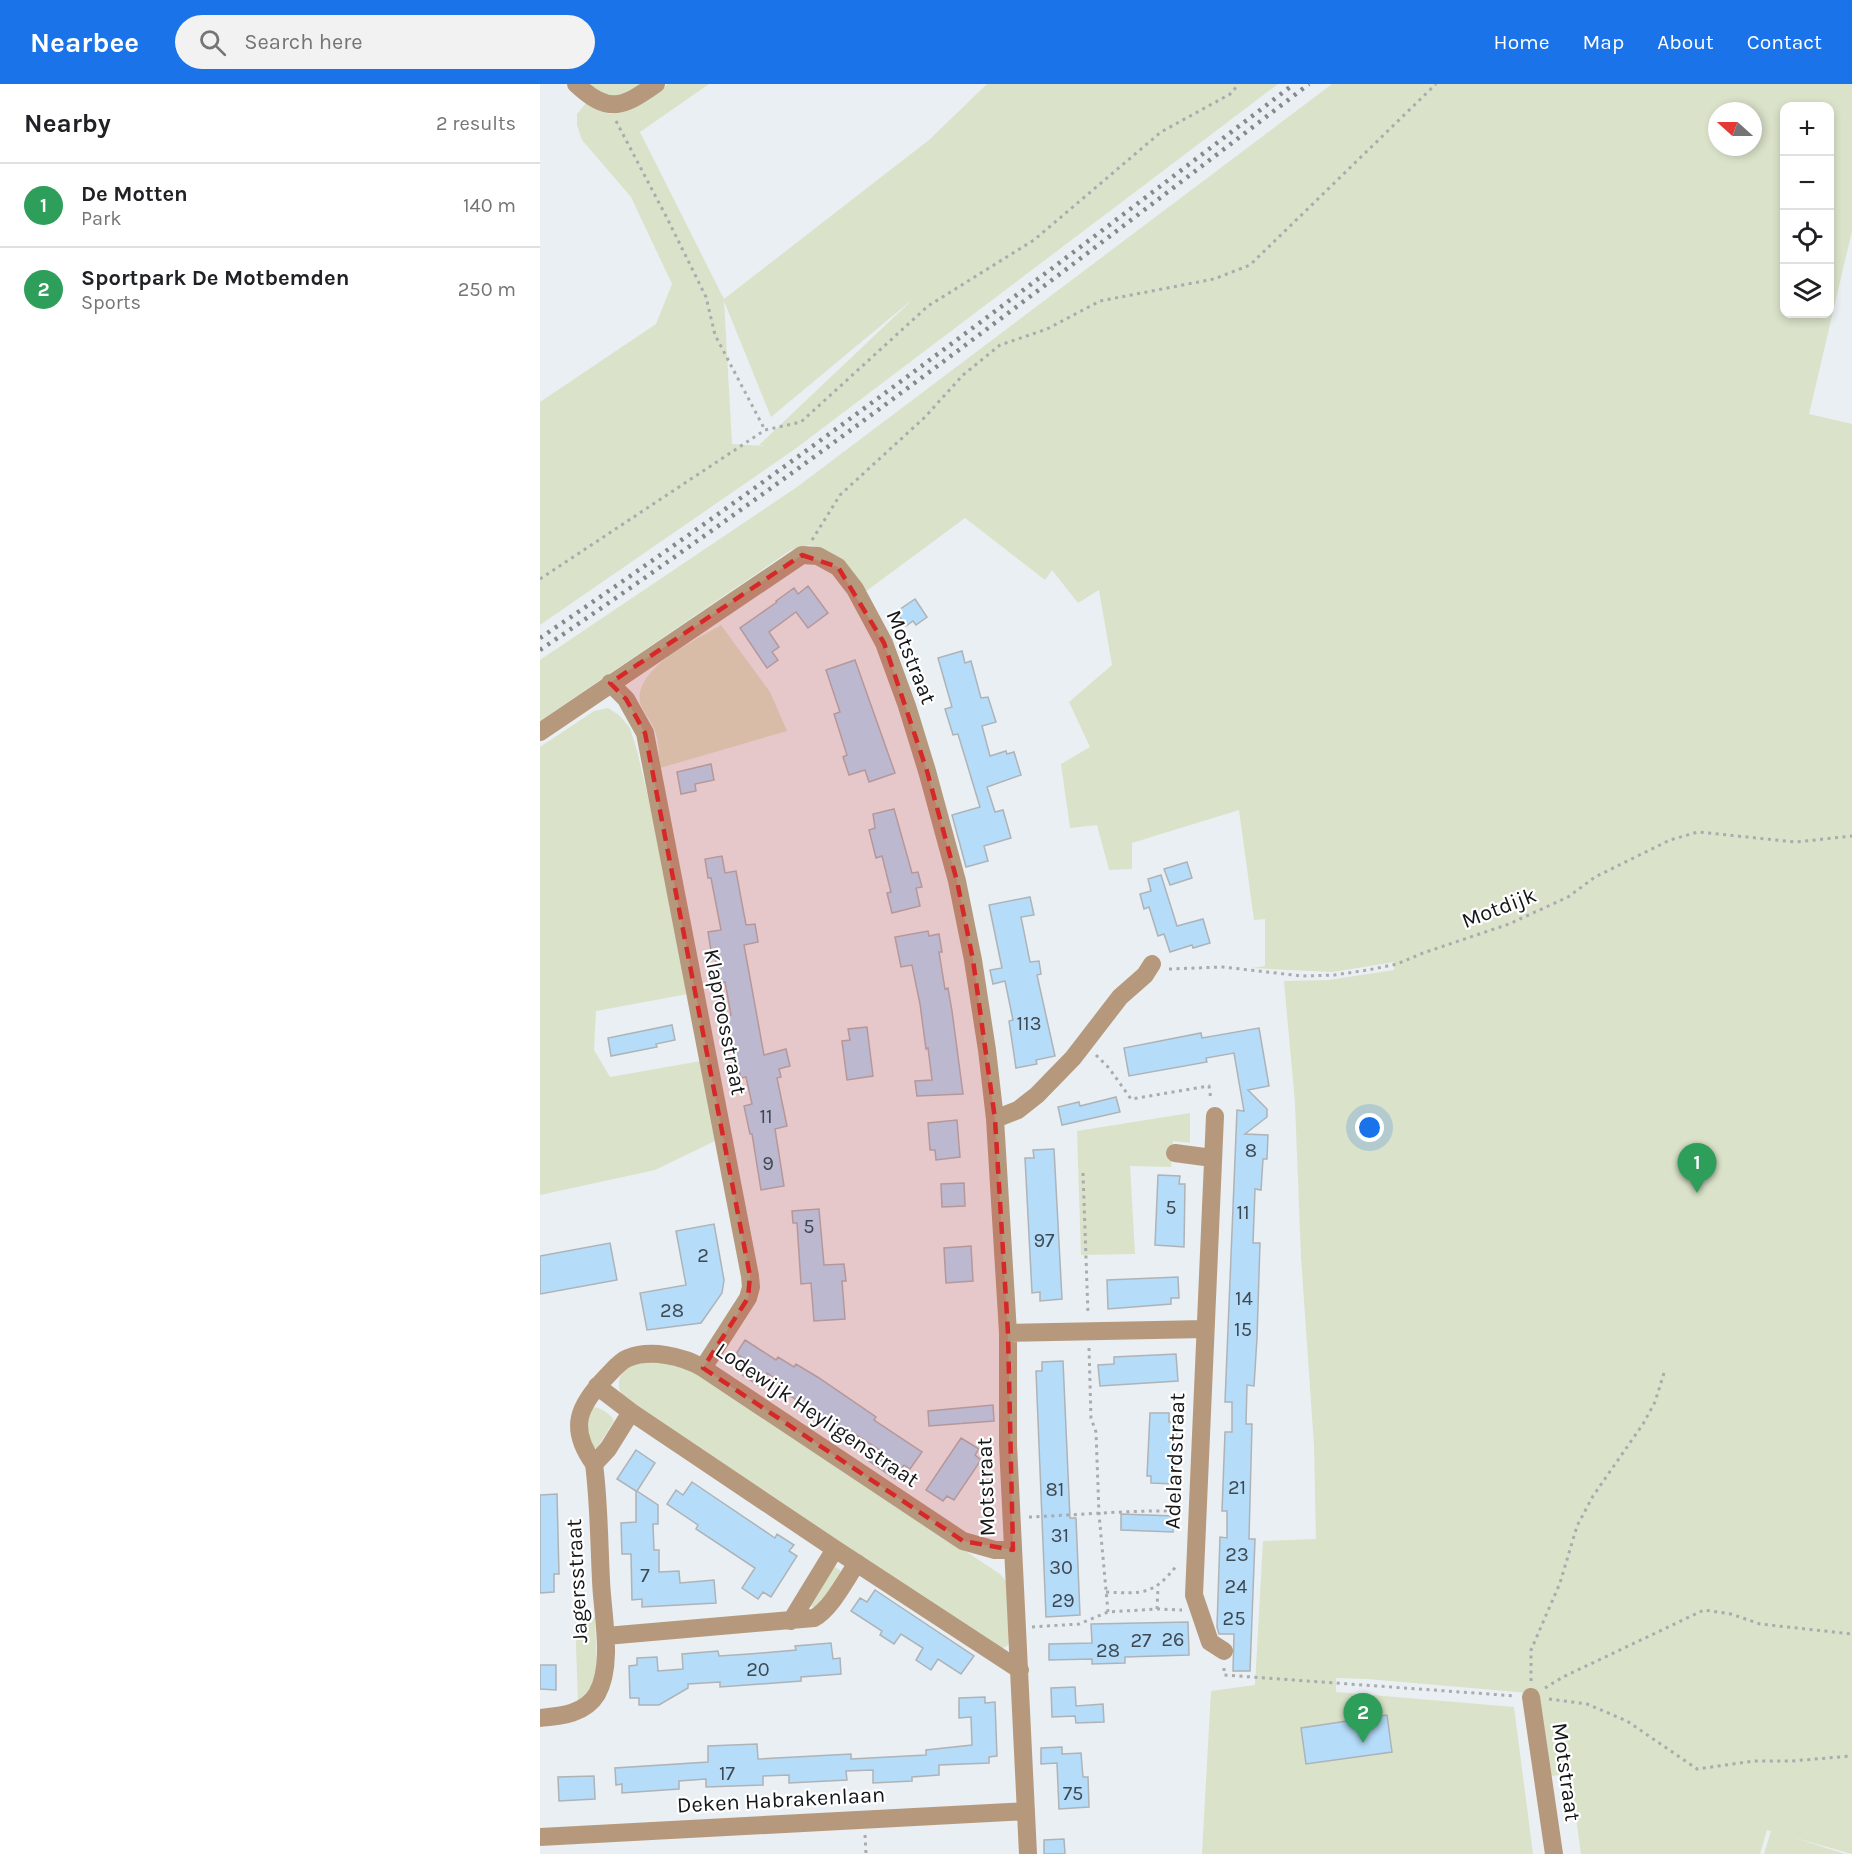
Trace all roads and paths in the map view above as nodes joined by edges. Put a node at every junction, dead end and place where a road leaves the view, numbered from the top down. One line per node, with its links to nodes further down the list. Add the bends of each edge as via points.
1 (576, 84): 5 (street, via 592,99)
2 (656, 84): 5 (street, via 633,100)
3 (1238, 84): 6 (path, via 1232,93 1161,132 1034,240 928,306 801,422)
4 (1436, 84): 7 (path, via 1250,265 1214,279 1100,301 1047,329 1000,345 963,375 925,417 840,495)
5 (611, 105): 6 (path, via 614,119 706,297 715,335)
6 (765, 430): 8 (path)
7 (802, 555): 9 (street); 15 (street, Motstraat, via 818,556 838,567 855,589 884,643 907,706 957,881 973,960)
8 (540, 579)
9 (610, 683): 10 (street); 22 (street, Klaproosstraat, via 626,699 645,733 750,1276 748,1298)
10 (540, 732)
11 (1852, 836): 12 (path, Motdijk, via 1796,842 1698,832 1670,840 1595,877 1568,897 1509,924 1377,968 1302,976 1223,967)
12 (1148, 969): 13 (street, via 1120,997)
13 (1082, 1046): 14 (path, via 1109,1068 1131,1100 1209,1086); 15 (street, via 1037,1095 1018,1110)
14 (1215, 1116): 17 (street, Adelardstraat)
15 (995, 1119): 21 (street, Motstraat)
16 (1175, 1153): 17 (street)
17 (1212, 1158): 19 (street, Adelardstraat)
18 (1083, 1173): 20 (path)
19 (1205, 1329): 20 (street); 27 (street, Adelardstraat)
20 (1088, 1332): 21 (street); 28 (path)
21 (1008, 1333): 29 (street, Motstraat)
22 (703, 1368): 24 (street, Lodewijk Heyligenstraat, via 664,1354 627,1358); 32 (street, Lodewijk Heyligenstraat, via 963,1541 995,1550)
23 (1664, 1373): 43 (path, via 1643,1424 1577,1526 1560,1583 1531,1650)
24 (597, 1386): 25 (street); 26 (street, Lodewijk Heyligenstraat, via 584,1403 578,1424 582,1445)
25 (632, 1412): 26 (street); 31 (street)
26 (594, 1464): 40 (street, Jagersstraat)
27 (1197, 1511): 28 (path); 30 (street, Adelardstraat)
28 (1099, 1514): 29 (path); 35 (path)
29 (1011, 1518): 32 (street, Motstraat)
30 (1196, 1540): 34 (path); 41 (street, Adelardstraat, via 1194,1595 1210,1642)
31 (835, 1549): 33 (street); 37 (street)
32 (1013, 1550): 38 (street, Motstraat)
33 (857, 1563): 37 (street, via 820,1615); 42 (street)
34 (1158, 1587): 35 (path, via 1144,1592); 36 (path, via 1157,1609)
35 (1106, 1592): 36 (path)
36 (1108, 1612): 38 (path, via 1079,1624)
37 (791, 1621): 40 (street)
38 (1018, 1628): 42 (street, Motstraat)
39 (1852, 1634): 43 (path, via 1760,1624 1704,1610 1563,1677)
40 (606, 1636): 44 (street, Jagersstraat, via 602,1681 590,1703 569,1714)
41 (1224, 1651)
42 (1020, 1670): 45 (street, Motstraat)
43 (1531, 1697): 48 (street, Motstraat)
44 (540, 1718)
45 (1026, 1811): 46 (street, Deken Habrakenlaan); 47 (street, Motstraat)
46 (540, 1838)
47 (1028, 1854)
48 (1554, 1854)

